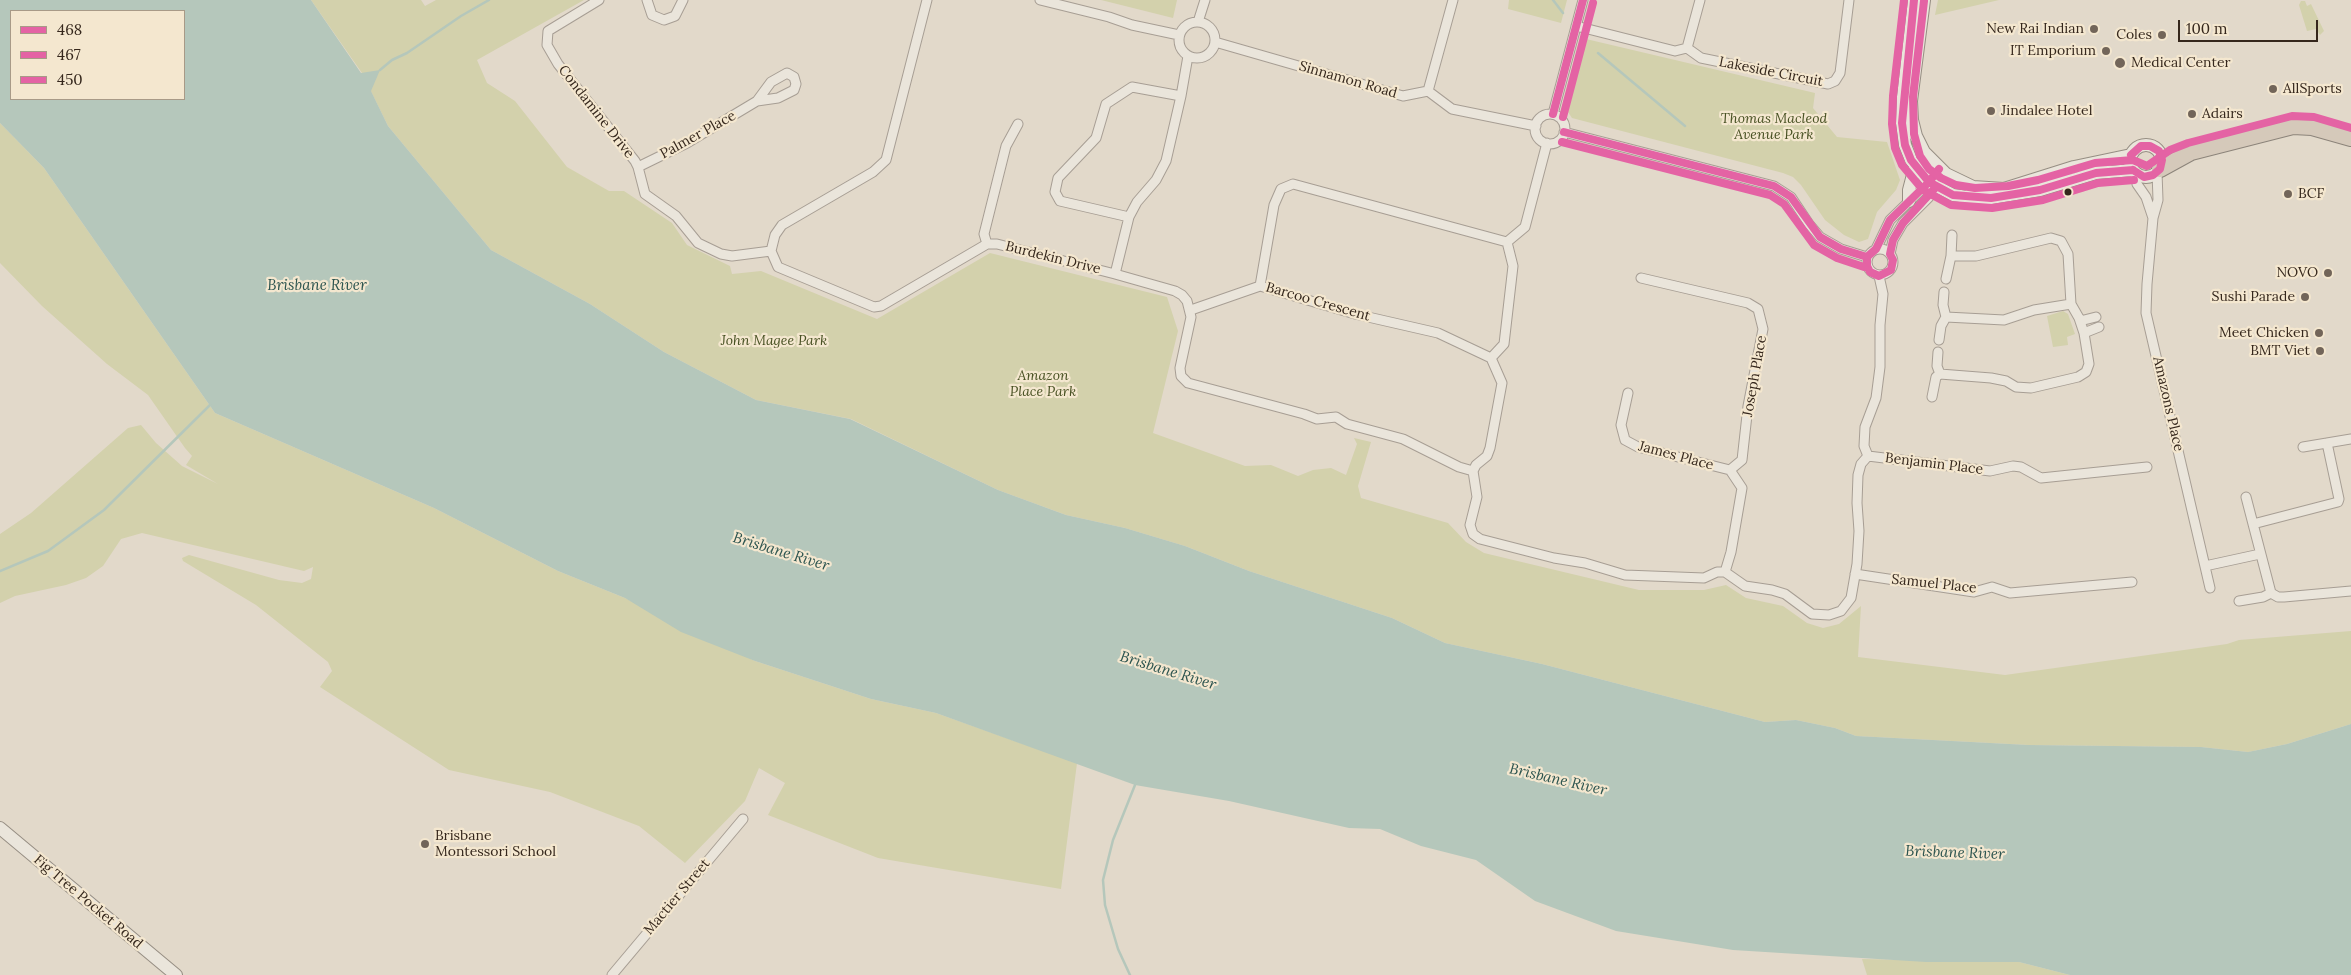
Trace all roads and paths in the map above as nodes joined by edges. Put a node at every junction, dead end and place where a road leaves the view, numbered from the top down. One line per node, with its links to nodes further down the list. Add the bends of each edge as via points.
1 (599, 0): 29 (street, Condamine Drive, via 548,31 547,45 558,64)
2 (647, 0): 3 (street, via 652,15 664,20 675,16)
3 (683, 0)
4 (928, 0): 42 (street, via 886,160 873,172 782,226 775,235)
5 (1040, 0): 15 (street)
6 (1205, 0): 13 (street)
7 (1452, 0): 19 (street)
8 (1583, 0): 14 (street)
9 (1700, 0): 17 (street)
10 (1849, 0): 17 (street, Lakeside Circuit, via 1840,73 1835,81 1828,84 1701,58)
11 (1914, 0): 30 (main road, via 1902,110 1906,144)
12 (1924, 0): 31 (main road, via 1911,100 1912,120 1922,148)
13 (1198, 22): 15 (street, via 1186,25); 16 (street, via 1209,26)
14 (1576, 26): 17 (street, Lakeside Circuit, via 1675,51); 22 (street)
15 (1179, 35): 18 (street, via 1180,47)
16 (1215, 42): 18 (street, via 1205,56); 19 (street, Sinnamon Road, via 1403,96)
17 (1687, 48)
18 (1188, 56): 20 (street)
19 (1428, 91): 24 (street, via 1452,109)
20 (1182, 96): 36 (street, via 1163,169); 36 (street, via 1132,87 1106,104 1096,138 1058,178 1055,192 1060,201)
21 (757, 102): 29 (street, Palmer Place)
22 (1553, 114): 24 (street, via 1540,118); 25 (street, via 1562,121)
23 (1018, 124): 40 (street, via 1004,155 984,234)
24 (1536, 126): 27 (street, via 1537,134)
25 (1564, 132): 27 (street, via 1558,141); 45 (street, via 1774,186 1791,197 1820,237 1840,249)
26 (2351, 138): 32 (highway, via 2312,127 2293,126 2191,152)
27 (1547, 143): 39 (street, via 1525,226)
28 (2131, 155): 31 (main road, via 2004,189 1972,187); 32 (main road, via 2141,146 2155,148 2161,156); 33 (main road)
29 (638, 167): 42 (street, Condamine Drive, via 645,194 676,216 698,243 732,256)
30 (1915, 167): 34 (main road); 35 (main road)
31 (1942, 171): 34 (street)
32 (2158, 171): 33 (main road, via 2144,177); 37 (street, Amazons Place, via 2158,200)
33 (2134, 172): 34 (main road, via 2096,173 2034,192 1991,198 1964,198); 37 (street, Amazons Place)
34 (1933, 184): 35 (street); 43 (street, via 1929,197 1903,223 1893,240)
35 (1909, 200): 41 (street, via 1890,220)
36 (1129, 217): 46 (street)
37 (2153, 218): 75 (street, Amazons Place, via 2146,313)
38 (1952, 235): 44 (street)
39 (1507, 242): 50 (street, Barcoo Crescent, via 1293,184 1281,189 1274,205); 61 (street, via 1513,266 1504,344)
40 (987, 244): 42 (street, Burdekin Drive, via 881,306 874,307 784,271 778,267); 46 (street, Burdekin Drive)
41 (1876, 249): 43 (street); 45 (street)
42 (771, 251)
43 (1890, 254): 47 (street, via 1893,260 1891,270)
44 (1951, 256): 49 (street); 52 (street, via 1976,256 2056,238 2062,241 2068,254)
45 (1867, 257): 47 (street, via 1868,270)
46 (1115, 274): 53 (street, Burdekin Drive, via 1182,294)
47 (1879, 276): 68 (street, via 1883,294 1880,367 1876,398 1865,427 1864,446)
48 (1641, 278): 70 (street, Joseph Place, via 1748,303 1758,309 1763,328 1748,406 1742,460)
49 (1946, 279)
50 (1260, 286): 53 (street); 61 (street, Barcoo Crescent, via 1354,314 1438,333)
51 (1944, 292): 54 (street)
52 (2071, 304): 54 (street, via 2034,310 2004,320); 56 (street)
53 (1191, 310): 71 (street, via 1180,368 1181,376 1188,383 1317,419 1336,417 1347,424 1403,439)
54 (1946, 316): 59 (street)
55 (2096, 317): 56 (street)
56 (2080, 321): 58 (street)
57 (2099, 327): 58 (street)
58 (2084, 332): 62 (street, via 2089,364 2086,372 2078,377 2024,388 1991,378)
59 (1939, 340)
60 (1938, 352): 62 (street)
61 (1491, 358): 71 (street, via 1502,383 1490,448)
62 (1940, 374): 64 (street, via 1936,377)
63 (1628, 393): 70 (street, James Place, via 1621,425 1625,440 1638,447)
64 (1932, 397)
65 (2351, 439): 66 (street)
66 (2327, 443): 67 (street); 73 (street, via 2340,499 2338,502)
67 (2303, 447)
68 (1868, 456): 69 (street, Benjamin Place, via 1990,471 2022,467 2041,478); 77 (street, via 1858,475 1859,531)
69 (2147, 467)
70 (1730, 470): 76 (street, James Place, via 1742,488)
71 (1473, 471): 76 (street, via 1477,498 1470,525 1473,534 1480,539 1625,575 1704,578)
72 (2246, 497): 73 (street)
73 (2253, 524): 74 (street)
74 (2260, 554): 75 (street); 81 (street)
75 (2205, 566): 79 (street, Amazons Place)
76 (1725, 572): 77 (street, via 1745,586 1786,594 1812,614 1824,616 1836,614 1848,603)
77 (1855, 574): 78 (street, Samuel Place, via 1974,592 1992,587 2010,593)
78 (2132, 582)
79 (2210, 588)
80 (2351, 591): 81 (street, via 2284,597)
81 (2271, 593): 82 (street, via 2264,598)
82 (2239, 601)
83 (743, 819): 86 (street, Mactier Street)
84 (0, 828): 85 (main road, Fig Tree Pocket Road)
85 (176, 975)
86 (612, 975)

